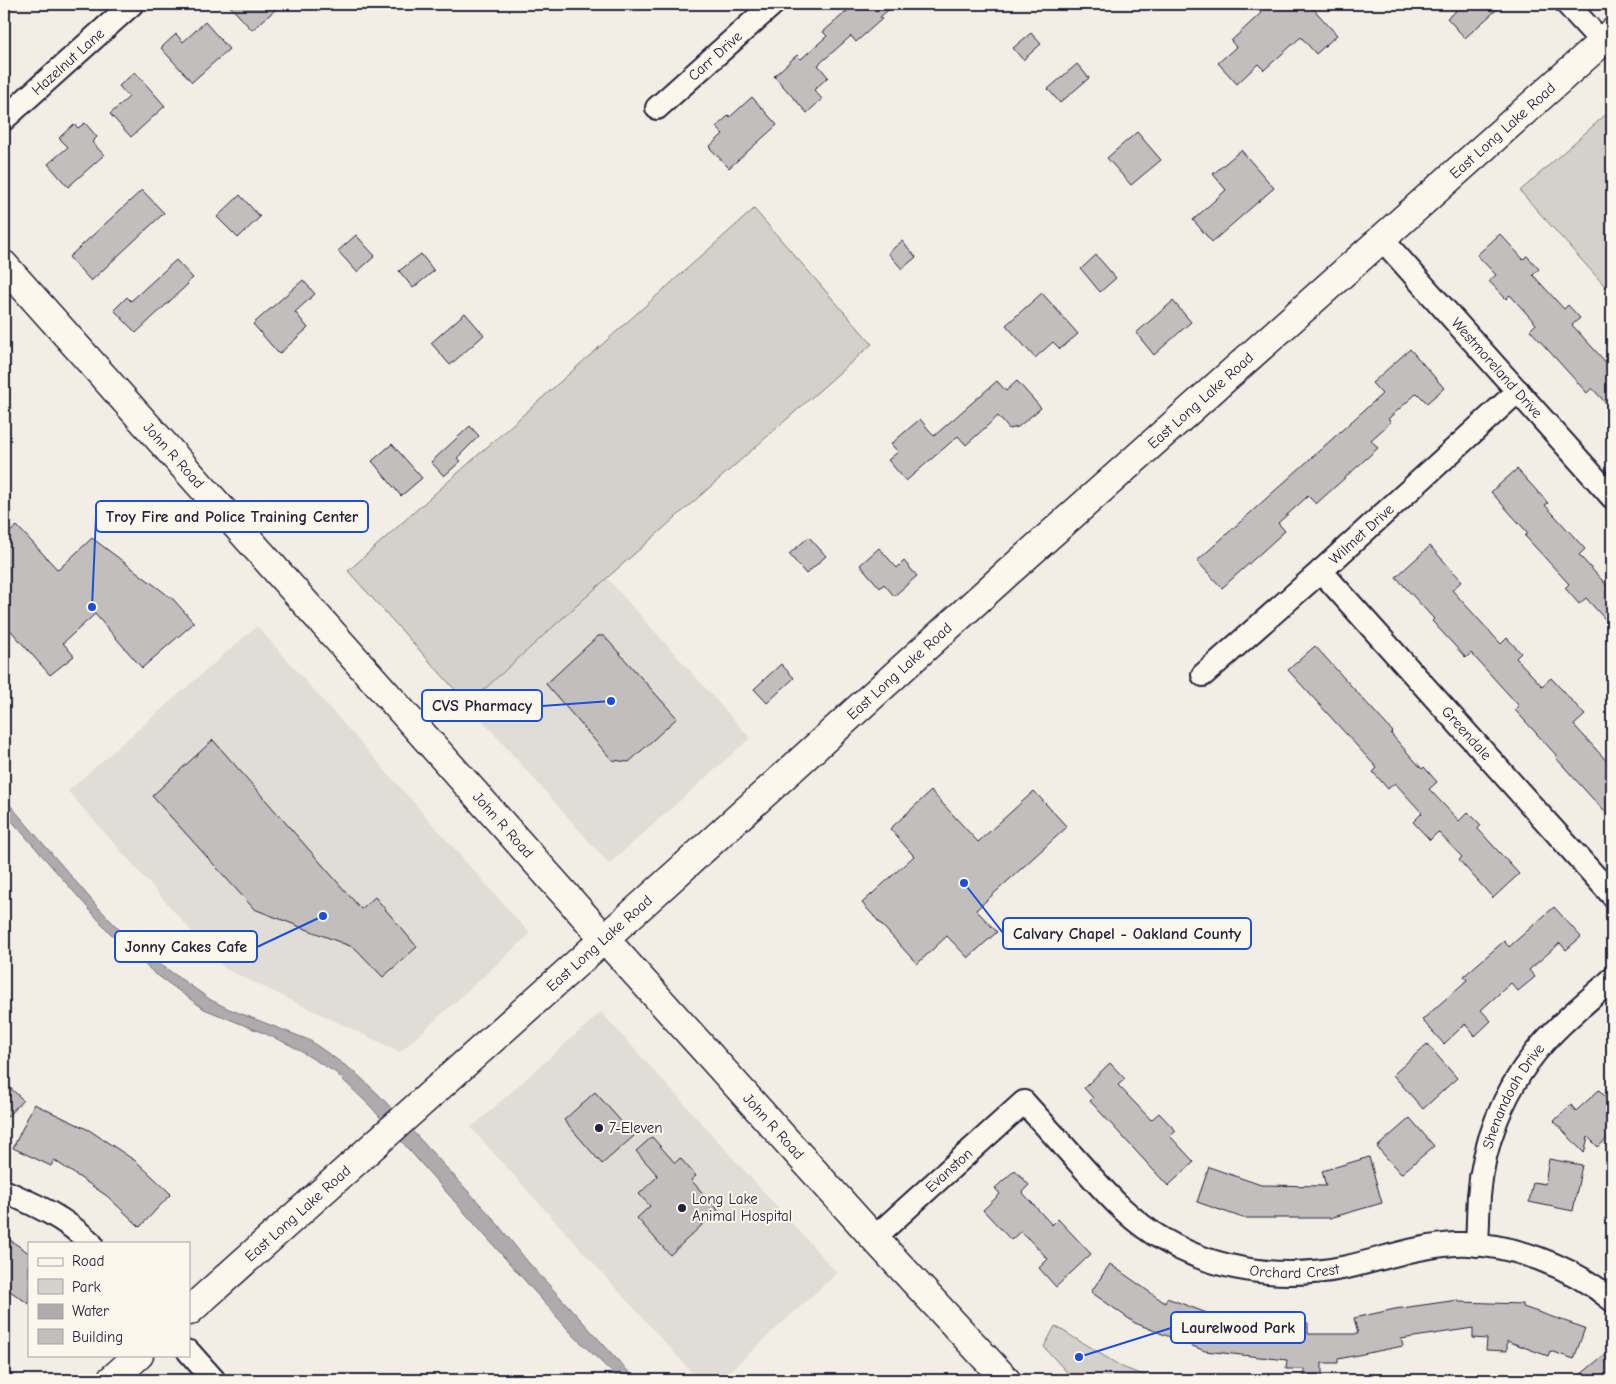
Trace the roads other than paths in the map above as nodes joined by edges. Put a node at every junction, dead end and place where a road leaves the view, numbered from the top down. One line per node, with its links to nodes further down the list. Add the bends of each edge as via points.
1 (132, 4): 6 (street, Hazelnut Lane)
2 (773, 4): 5 (street, Carr Drive)
3 (1567, 4): 4 (street)
4 (1607, 38): 7 (main road, East Long Lake Road)
5 (657, 108)
6 (4, 119)
7 (1382, 238): 9 (street, Westmoreland Drive); 14 (main road, East Long Lake Road)
8 (4, 265): 14 (main road, John R Road)
9 (1518, 391): 10 (street, Westmoreland Drive); 11 (street, Wilmet Drive)
10 (1612, 496)
11 (1321, 571): 12 (street, Wilmet Drive); 13 (street, Greendale)
12 (1204, 675)
13 (1612, 895)
14 (604, 938): 18 (main road, John R Road); 22 (main road, East Long Lake Road)
15 (1612, 980): 20 (street, Shenandoah Drive, via 1552,1033 1535,1052 1510,1091 1488,1142 1479,1195)
16 (1024, 1102): 18 (street, Evanston); 20 (street, Orchard Crest, via 1123,1211 1165,1241 1209,1260 1236,1268 1295,1273 1346,1267 1424,1248)
17 (4, 1191): 19 (street, via 68,1223)
18 (874, 1238): 27 (main road, John R Road)
19 (90, 1242)
20 (1477, 1245): 21 (street, Orchard Crest, via 1526,1254 1557,1266)
21 (1612, 1300)
22 (190, 1309)
23 (190, 1353): 26 (street)
24 (138, 1356): 25 (main road)
25 (111, 1380)
26 (214, 1380)
27 (1006, 1380)

